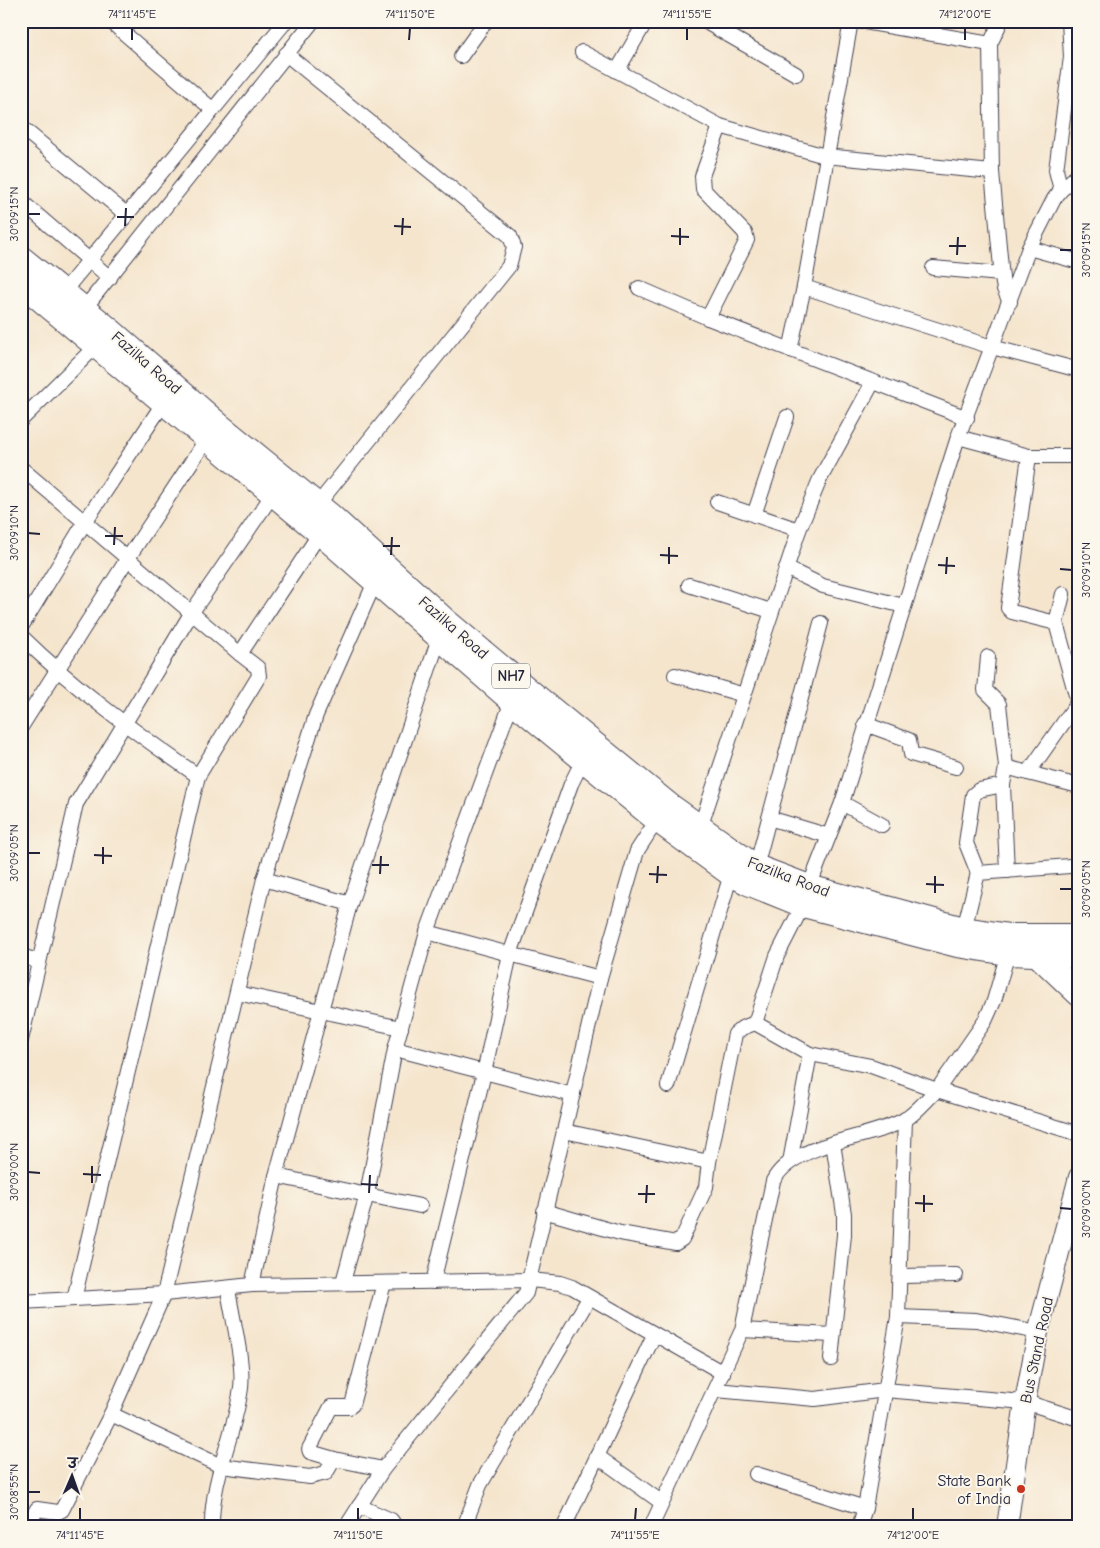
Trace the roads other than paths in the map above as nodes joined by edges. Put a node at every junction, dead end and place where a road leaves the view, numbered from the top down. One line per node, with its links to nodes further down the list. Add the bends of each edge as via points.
1 (110, 21): 17 (street)
2 (286, 21): 17 (street)
3 (313, 21): 13 (street)
4 (486, 21): 14 (street)
5 (646, 21): 15 (street)
6 (704, 21): 16 (street)
7 (850, 21): 20 (street)
8 (859, 21): 11 (street)
9 (1001, 21): 11 (street)
10 (1069, 21): 23 (street, via 1071,57 1056,170)
11 (990, 44): 21 (street)
12 (582, 52): 15 (street)
13 (286, 54): 32 (street); 57 (street, via 510,236 514,247 510,266)
14 (461, 56)
15 (617, 72): 18 (street)
16 (796, 74)
17 (212, 109): 25 (street)
18 (720, 126): 20 (street); 39 (street, via 702,176 703,189 745,233 747,240)
19 (21, 127): 25 (street)
20 (825, 156): 21 (street); 34 (street)
21 (992, 172): 31 (street)
22 (1079, 174): 23 (street)
23 (1061, 190): 26 (street)
24 (21, 201): 28 (street)
25 (126, 214): 28 (street)
26 (1029, 248): 29 (street); 37 (street)
27 (21, 258): 36 (highway, Fazilka Road / NH7)
28 (90, 260): 32 (street); 36 (street)
29 (1079, 262)
30 (933, 268): 31 (street)
31 (1001, 274): 37 (street)
32 (110, 278): 38 (street)
33 (21, 283): 36 (highway, Fazilka Road / NH7)
34 (804, 287): 41 (street); 42 (street)
35 (640, 288): 39 (street)
36 (56, 300): 38 (highway, Fazilka Road / NH7)
37 (1010, 302): 41 (street)
38 (77, 317): 40 (highway, Fazilka Road / NH7); 57 (highway, Fazilka Road / NH7)
39 (708, 318): 42 (street)
40 (97, 345): 45 (highway, Fazilka Road / NH7); 48 (street)
41 (992, 347): 43 (street); 47 (street)
42 (790, 350): 44 (street)
43 (1079, 370)
44 (873, 382): 47 (street); 59 (street, via 820,479)
45 (164, 402): 50 (highway, Fazilka Road / NH7); 58 (street)
46 (787, 416): 56 (street)
47 (968, 418): 49 (street)
48 (21, 420)
49 (958, 437): 51 (street); 65 (street)
50 (206, 440): 54 (highway, Fazilka Road / NH7); 60 (street)
51 (1029, 456): 52 (street); 69 (street, via 1008,608 1012,612)
52 (1079, 456)
53 (21, 468): 58 (street)
54 (273, 494): 57 (highway, Fazilka Road / NH7); 67 (street)
55 (717, 502): 56 (street)
56 (754, 515): 59 (street)
57 (318, 519): 62 (highway, Fazilka Road / NH7); 73 (street); 94 (highway, Fazilka Road / NH7)
58 (85, 522): 60 (street); 70 (street)
59 (799, 530): 61 (street)
60 (128, 558): 67 (street); 75 (street)
61 (786, 568): 65 (street, via 823,586); 66 (street)
62 (375, 582): 72 (highway, Fazilka Road / NH7); 101 (street, via 316,715)
63 (690, 585): 66 (street)
64 (1064, 594): 69 (street)
65 (904, 606): 80 (street)
66 (771, 611): 77 (street)
67 (192, 612): 73 (street); 81 (street)
68 (821, 623): 91 (street)
69 (1056, 623): 79 (street)
70 (21, 626)
71 (21, 636): 75 (street)
72 (440, 638): 78 (highway, Fazilka Road / NH7); 103 (street)
73 (240, 654): 87 (street, via 258,668 259,676)
74 (988, 657): 84 (street, via 985,690 999,704)
75 (56, 670): 81 (street); 82 (street)
76 (675, 675): 77 (street)
77 (744, 695): 94 (street)
78 (512, 701): 83 (highway, Fazilka Road / NH7); 105 (street)
79 (1078, 702): 86 (street)
80 (865, 724): 85 (street, via 909,740 911,754); 90 (street)
81 (124, 725): 87 (street); 112 (street, via 76,804)
82 (21, 727)
83 (583, 760): 92 (highway, Fazilka Road / NH7); 108 (street, via 571,784)
84 (1006, 766): 86 (street); 88 (street)
85 (956, 767)
86 (1028, 773): 89 (street)
87 (198, 776): 147 (street)
88 (1003, 785): 98 (street); 100 (street, via 979,790 974,795 966,843)
89 (1079, 786)
90 (842, 803): 93 (street); 95 (street)
91 (769, 818): 95 (street); 97 (street)
92 (657, 820): 99 (highway, Fazilka Road / NH7); 113 (street, via 637,851)
93 (882, 824)
94 (700, 828): 97 (highway, Fazilka Road / NH7)
95 (829, 836): 102 (street)
96 (1070, 866): 98 (street)
97 (756, 867): 102 (highway, Fazilka Road / NH7)
98 (1007, 872): 100 (street)
99 (731, 874): 102 (highway, Fazilka Road / NH7, via 748,883); 123 (street)
100 (978, 874): 104 (street)
101 (264, 879): 103 (street); 114 (street)
102 (806, 896): 104 (highway, Fazilka Road / NH7); 107 (highway, Fazilka Road / NH7, via 957,945); 117 (street, via 778,956)
103 (350, 904): 116 (street)
104 (964, 929): 106 (highway, Fazilka Road / NH7, via 1009,936)
105 (427, 932): 108 (street); 118 (street)
106 (1079, 936)
107 (1008, 953): 109 (highway, Fazilka Road / NH7); 124 (street, via 985,1021)
108 (510, 954): 113 (street); 122 (street)
109 (1038, 955): 111 (highway, Fazilka Road / NH7); 115 (highway)
110 (21, 956): 112 (street)
111 (1079, 956)
112 (38, 961): 119 (street)
113 (600, 978): 125 (street)
114 (237, 992): 116 (street); 145 (street)
115 (1079, 994)
116 (321, 1010): 118 (street); 132 (street)
117 (754, 1024): 121 (street); 130 (street, via 735,1034)
118 (401, 1028): 120 (street)
119 (21, 1040)
120 (395, 1049): 122 (street); 134 (street)
121 (810, 1054): 124 (street, via 871,1066); 131 (street)
122 (484, 1073): 125 (street); 142 (street)
123 (668, 1086)
124 (937, 1090): 126 (street); 128 (street)
125 (573, 1095): 127 (street)
126 (905, 1119): 129 (street); 138 (street)
127 (564, 1131): 130 (street); 136 (street)
128 (1079, 1134)
129 (833, 1143): 131 (street); 153 (street, via 844,1235)
130 (709, 1162): 136 (street, via 706,1188 682,1239 676,1242 620,1234)
131 (790, 1162): 150 (street, via 781,1168 773,1181)
132 (276, 1176): 134 (street); 143 (street)
133 (1079, 1176): 151 (main road, Bus Stand Road)
134 (366, 1194): 135 (street); 140 (street)
135 (420, 1206)
136 (544, 1212): 139 (street)
137 (956, 1275): 138 (street)
138 (901, 1276): 149 (street)
139 (530, 1280): 142 (street); 146 (street, via 560,1283); 164 (street, via 520,1303)
140 (343, 1282): 141 (street); 143 (street)
141 (384, 1282): 142 (street); 162 (street, via 352,1405 331,1407 309,1449)
142 (433, 1282)
143 (252, 1285): 144 (street)
144 (228, 1289): 145 (street); 163 (street, via 241,1380)
145 (164, 1294): 147 (street); 159 (street)
146 (589, 1298): 152 (street); 173 (street, via 480,1485)
147 (74, 1299): 148 (street)
148 (21, 1302)
149 (898, 1318): 151 (street, via 976,1320); 157 (street)
150 (742, 1330): 153 (street); 155 (street)
151 (1038, 1332): 158 (main road, Bus Stand Road)
152 (654, 1335): 155 (street); 161 (street)
153 (832, 1335): 154 (street)
154 (831, 1359)
155 (723, 1373): 156 (street)
156 (716, 1390): 157 (street, via 815,1398); 166 (street)
157 (885, 1390): 158 (street); 168 (street)
158 (1025, 1402): 160 (street); 177 (main road, Bus Stand Road)
159 (111, 1414): 163 (street); 169 (street, via 62,1510 37,1508)
160 (1079, 1419)
161 (597, 1456): 166 (street); 174 (street)
162 (334, 1459): 163 (street, via 326,1473 310,1477); 164 (street)
163 (221, 1466): 170 (street)
164 (383, 1469): 167 (street)
165 (756, 1474): 168 (street)
166 (661, 1502): 175 (street)
167 (359, 1506): 171 (street); 172 (street, via 391,1520)
168 (865, 1508): 176 (street)
169 (27, 1527)
170 (212, 1527)
171 (346, 1527)
172 (396, 1527)
173 (464, 1527)
174 (564, 1527)
175 (651, 1527)
176 (859, 1527)
177 (1007, 1527)

